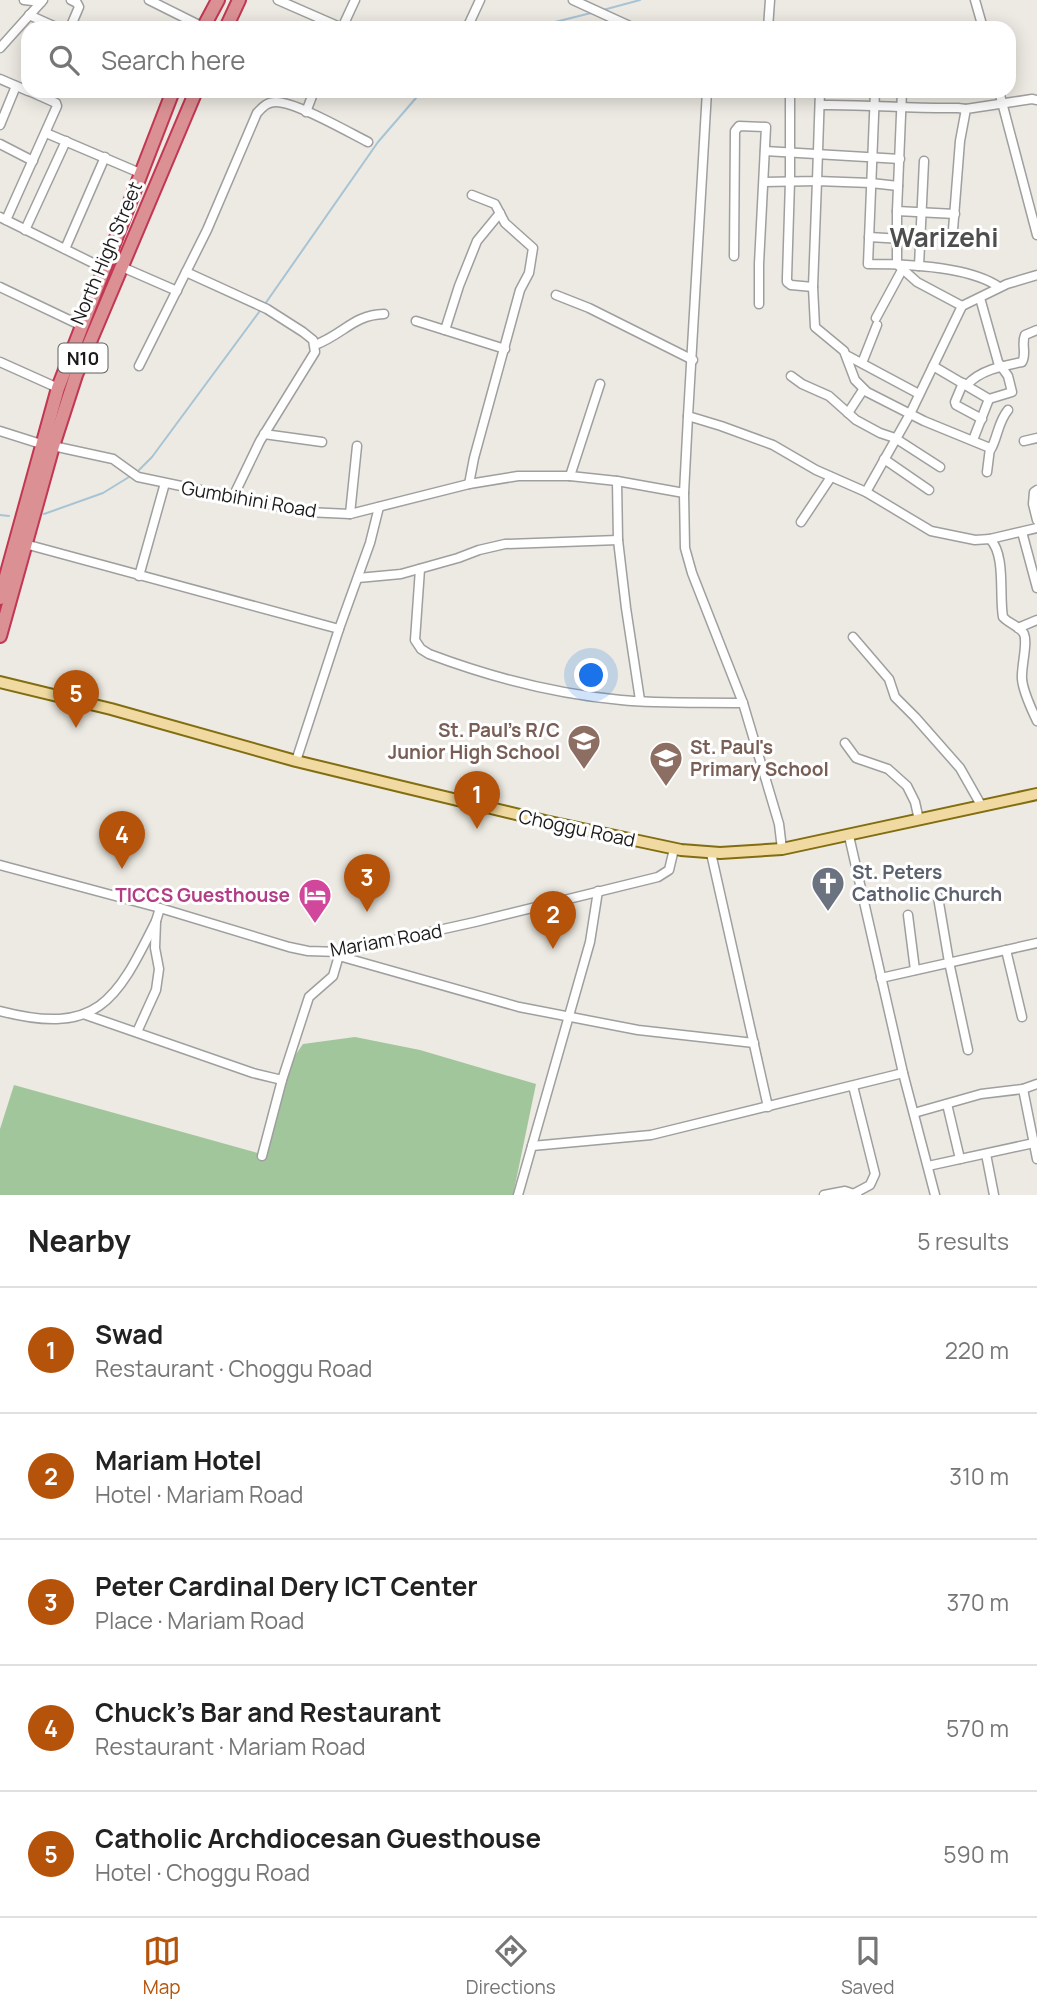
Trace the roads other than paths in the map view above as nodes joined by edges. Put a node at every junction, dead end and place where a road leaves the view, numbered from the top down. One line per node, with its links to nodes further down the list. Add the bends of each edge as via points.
1 (24, 0): 11 (street)
2 (71, 0): 16 (street, via 79,7)
3 (218, 0): 18 (highway)
4 (239, 0): 19 (highway)
5 (278, 0): 20 (street)
6 (355, 0): 21 (street)
7 (480, 0): 22 (street)
8 (573, 0): 23 (street)
9 (769, 0): 24 (street)
10 (975, 0): 25 (street)
11 (42, 1): 13 (street)
12 (152, 1): 17 (street)
13 (29, 15): 14 (street); 15 (street)
14 (24, 21)
15 (42, 21)
16 (73, 21)
17 (190, 21)
18 (207, 21)
19 (229, 21)
20 (326, 21)
21 (345, 21)
22 (470, 21)
23 (620, 21)
24 (768, 21)
25 (981, 21)
26 (21, 24): 27 (street)
27 (0, 48)
28 (0, 79): 29 (street)
29 (16, 86): 30 (street); 49 (street)
30 (21, 88)
31 (48, 98): 51 (street, via 57,106)
32 (170, 98): 48 (highway, North High Street / N10)
33 (193, 98): 50 (highway, North High Street / N10)
34 (311, 98): 47 (street)
35 (708, 98): 105 (street)
36 (790, 98): 56 (street)
37 (820, 98): 43 (street)
38 (875, 98): 44 (street)
39 (902, 98): 45 (street)
40 (1001, 98): 42 (street)
41 (1037, 100): 42 (street)
42 (1003, 104): 46 (street); 77 (street)
43 (820, 105): 44 (street); 57 (street)
44 (875, 105): 45 (street); 59 (street)
45 (902, 108): 46 (street); 60 (street)
46 (967, 109): 73 (street)
47 (306, 112): 53 (street); 87 (street, via 274,102 257,113)
48 (160, 122): 50 (highway); 63 (highway, North High Street / N10)
49 (0, 125)
50 (180, 130): 83 (highway, North High Street / N10)
51 (46, 133): 52 (street); 61 (street)
52 (66, 141): 58 (street); 75 (street)
53 (368, 142)
54 (0, 144): 61 (street)
55 (765, 151): 56 (street); 64 (street); 82 (street, via 766,127 739,126 735,131)
56 (790, 153): 57 (street); 65 (street)
57 (817, 154): 59 (street); 66 (street)
58 (104, 158): 63 (street); 81 (street)
59 (872, 158): 60 (street); 67 (street)
60 (900, 159): 68 (street)
61 (33, 161): 74 (street)
62 (924, 161): 71 (street)
63 (140, 173): 86 (highway, North High Street / N10)
64 (764, 181): 65 (street); 95 (street)
65 (790, 181): 66 (street); 90 (street, via 787,282)
66 (817, 181): 67 (street); 90 (street)
67 (871, 183): 68 (street); 78 (street)
68 (898, 186): 70 (street)
69 (472, 195): 72 (street, via 495,204)
70 (897, 211): 71 (street); 79 (street)
71 (922, 212): 73 (street); 80 (street)
72 (499, 213): 100 (street, via 477,241); 103 (street, via 533,248)
73 (954, 214): 76 (street)
74 (3, 219): 75 (street)
75 (25, 230): 81 (street)
76 (953, 230)
77 (1037, 235)
78 (869, 237): 79 (street); 84 (street, via 868,264)
79 (897, 238): 80 (street); 84 (street)
80 (919, 240): 85 (street)
81 (65, 249): 86 (street)
82 (734, 256)
83 (122, 267): 92 (street); 130 (highway, North High Street / N10)
84 (900, 267): 85 (street); 96 (street, via 917,282); 107 (street)
85 (919, 267): 91 (street, via 978,277)
86 (105, 270): 99 (highway, North High Street / N10)
87 (186, 272): 92 (street); 102 (street, via 267,309)
88 (1037, 275): 91 (street)
89 (0, 287): 99 (street)
90 (813, 287): 104 (street, via 815,327)
91 (999, 287): 94 (street)
92 (177, 292): 108 (street)
93 (556, 295): 105 (street)
94 (979, 298): 96 (street); 110 (street)
95 (759, 304)
96 (962, 306): 109 (street)
97 (384, 314): 102 (street, via 357,319)
98 (416, 321): 100 (street)
99 (82, 326): 114 (highway, North High Street / N10)
100 (445, 330): 103 (street)
101 (1037, 330): 110 (street, via 1024,337 1022,362)
102 (315, 345): 124 (street)
103 (505, 349): 140 (street)
104 (847, 356): 107 (street); 115 (street)
105 (693, 360): 121 (street)
106 (0, 362): 114 (street)
107 (862, 363): 116 (street)
108 (139, 366)
109 (933, 366): 113 (street); 116 (street)
110 (1000, 366): 113 (street); 117 (street, via 1012,392)
111 (790, 376): 119 (street, via 829,396)
112 (600, 384): 136 (street)
113 (965, 384): 117 (street); 122 (street, via 956,405)
114 (58, 388): 130 (highway, North High Street / N10)
115 (863, 390): 119 (street); 120 (street)
116 (919, 394): 120 (street)
117 (989, 398): 122 (street)
118 (1008, 410): 132 (street)
119 (848, 413): 125 (street)
120 (910, 414): 125 (street); 127 (street)
121 (688, 416): 137 (street, via 773,446); 144 (street)
122 (982, 419): 127 (street)
123 (0, 430): 130 (street, Gumbihini Road)
124 (264, 434): 128 (street); 145 (street)
125 (895, 438): 133 (street); 134 (street)
126 (1037, 438): 129 (street)
127 (973, 440): 132 (street)
128 (322, 442)
129 (1024, 442)
130 (47, 445): 139 (street, Gumbihini Road, via 113,459 138,477); 154 (highway, North High Street / N10); 159 (highway, North High Street / N10)
131 (357, 446): 147 (street)
132 (991, 449): 135 (street)
133 (884, 459): 141 (street); 143 (street)
134 (940, 467)
135 (988, 472)
136 (570, 476): 138 (street, Gumbihini Road); 140 (street, Gumbihini Road, via 518,476)
137 (831, 477): 143 (street); 149 (street)
138 (617, 481): 144 (street, Gumbihini Road); 153 (street)
139 (165, 483): 145 (street, Gumbihini Road); 156 (street)
140 (469, 484): 146 (street, Gumbihini Road)
141 (929, 490)
142 (1037, 490): 148 (street, via 1032,497)
143 (866, 492): 152 (street, via 932,531)
144 (684, 493): 167 (street, via 688,560)
145 (233, 497): 147 (street, Gumbihini Road, via 306,512)
146 (379, 507): 147 (street, Gumbihini Road); 157 (street)
147 (350, 514)
148 (1037, 520)
149 (801, 522)
150 (1037, 528): 151 (street)
151 (1022, 532): 152 (street); 158 (street)
152 (990, 539): 161 (street, via 998,556 1003,617)
153 (618, 540): 155 (street, via 505,544); 166 (street)
154 (25, 544): 156 (street); 163 (highway, North High Street / N10)
155 (420, 569): 157 (street); 166 (street, via 415,640 421,649 511,680)
156 (139, 576): 162 (street)
157 (358, 578): 162 (street)
158 (1037, 589)
159 (0, 598)
160 (1037, 620): 161 (street)
161 (1018, 628): 168 (street, via 1026,639 1022,680)
162 (339, 629): 170 (street)
163 (0, 636)
164 (853, 637): 172 (street, via 889,679 895,697 960,768)
165 (0, 682): 170 (main road, Choggu Road)
166 (640, 701): 167 (street)
167 (743, 703): 176 (street, via 779,824)
168 (1037, 721)
169 (845, 743): 173 (street, via 856,758 888,769 907,786)
170 (296, 761): 175 (main road, Choggu Road)
171 (1037, 794): 172 (main road, Choggu Road)
172 (981, 805): 173 (main road, Choggu Road)
173 (919, 820): 174 (main road, Choggu Road)
174 (849, 836): 176 (main road, Choggu Road); 189 (street)
175 (674, 849): 177 (main road, Choggu Road); 179 (street, Mariam Road, via 669,870 658,877)
176 (782, 849): 177 (main road, Choggu Road)
177 (711, 853): 195 (street)
178 (0, 865): 181 (street, Mariam Road)
179 (598, 891): 186 (street, Mariam Road); 192 (street, via 590,942)
180 (938, 897): 187 (street)
181 (160, 908): 183 (street); 186 (street, Mariam Road, via 289,947)
182 (908, 915): 188 (street)
183 (156, 921): 191 (street, via 119,986); 194 (street, via 156,990)
184 (1037, 943): 185 (street)
185 (1006, 950): 187 (street); 193 (street)
186 (340, 954): 192 (street, via 494,1001); 198 (street, via 334,976 309,997)
187 (949, 962): 188 (street); 196 (street)
188 (915, 970): 189 (street)
189 (881, 978): 197 (street)
190 (0, 1011): 191 (street, via 27,1018)
191 (86, 1015): 194 (street)
192 (568, 1016): 195 (street, via 638,1030); 206 (street)
193 (1022, 1017)
194 (137, 1032): 198 (street)
195 (754, 1042): 203 (street)
196 (968, 1050)
197 (903, 1073): 200 (street); 204 (street)
198 (282, 1080): 208 (street)
199 (1037, 1084): 201 (street)
200 (853, 1086): 203 (street); 212 (street, via 875,1174 870,1185)
201 (1023, 1089): 202 (street); 205 (street)
202 (947, 1104): 204 (street); 209 (street)
203 (768, 1107): 206 (street, via 651,1135)
204 (914, 1113): 211 (street)
205 (1034, 1143): 207 (street); 210 (street)
206 (531, 1146): 213 (street)
207 (986, 1154): 209 (street); 216 (street)
208 (262, 1156)
209 (960, 1159): 211 (street)
210 (1037, 1159)
211 (928, 1166): 215 (street)
212 (856, 1194): 214 (street)
213 (518, 1195)
214 (824, 1195)
215 (935, 1195)
216 (994, 1195)

